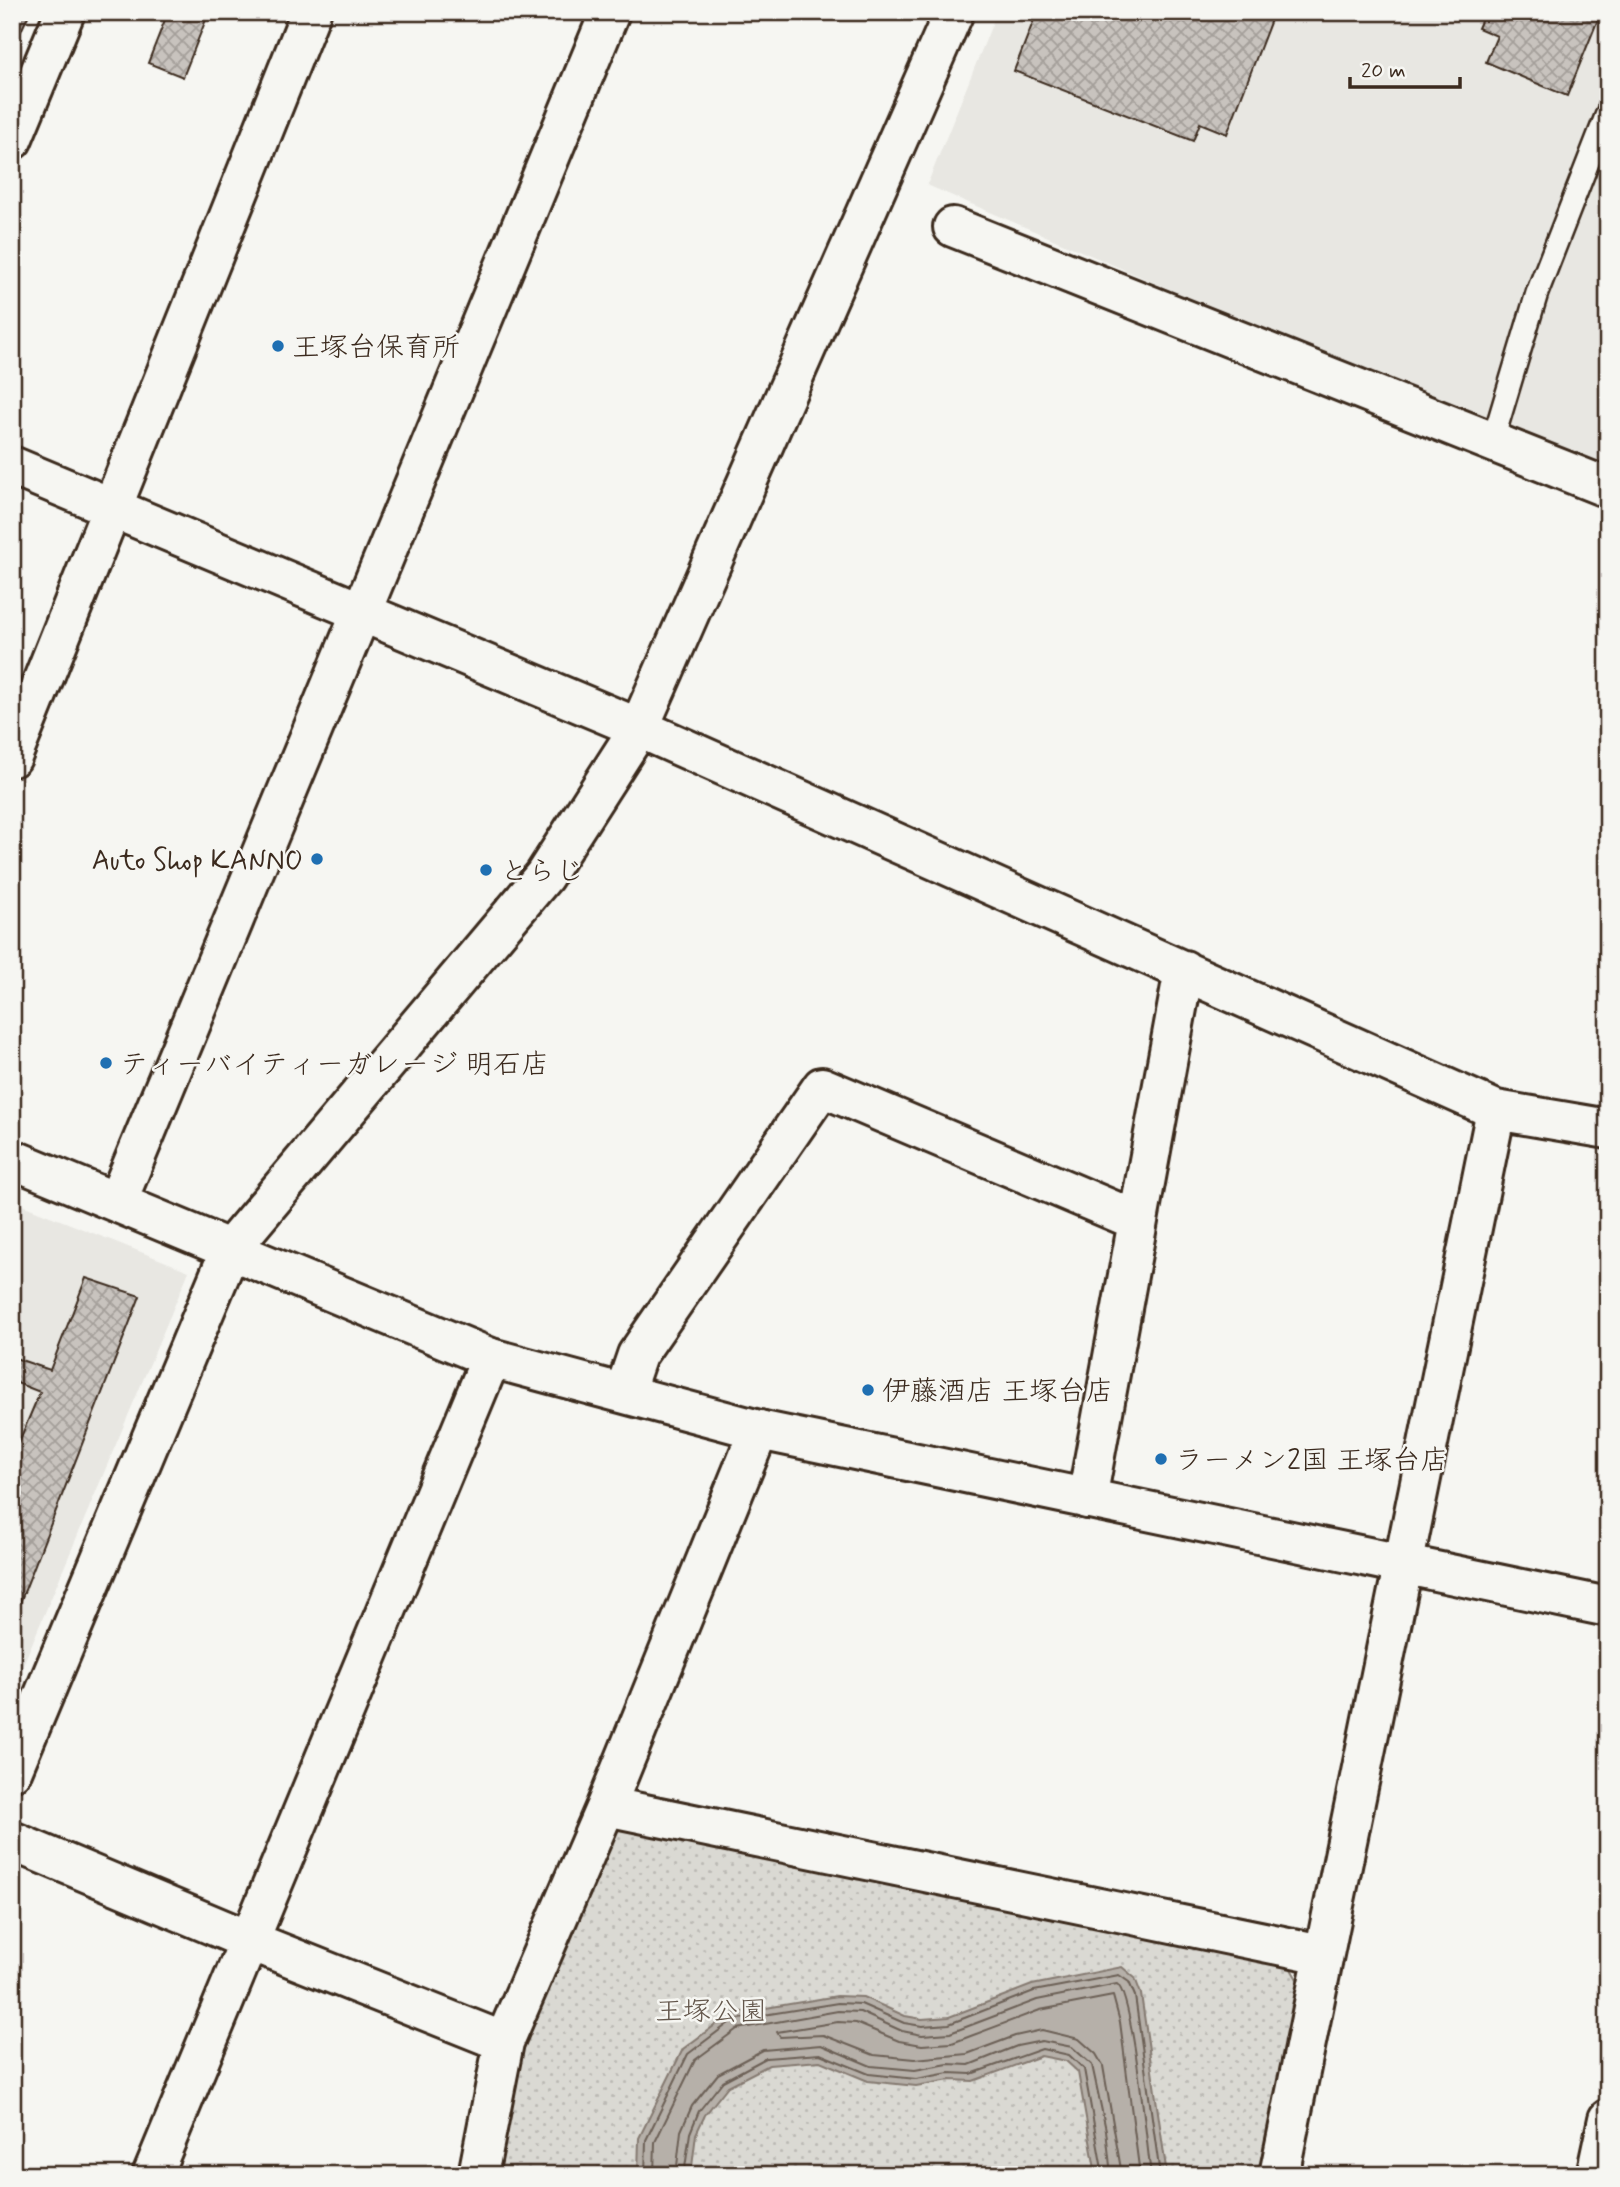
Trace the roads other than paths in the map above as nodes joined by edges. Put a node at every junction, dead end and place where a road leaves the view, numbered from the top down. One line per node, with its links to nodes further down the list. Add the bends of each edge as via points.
1 (65, 12): 6 (street)
2 (311, 12): 11 (street)
3 (610, 12): 12 (street)
4 (954, 12): 13 (street)
5 (1608, 111): 8 (lane, via 1537,293)
6 (12, 140)
7 (953, 227): 8 (street)
8 (1492, 443): 10 (street)
9 (12, 466): 11 (street)
10 (1608, 488)
11 (113, 508): 12 (street); 14 (street)
12 (360, 612): 13 (street); 19 (street)
13 (639, 728): 15 (street); 21 (street, via 544,876)
14 (12, 757)
15 (1184, 970): 16 (street); 20 (street)
16 (1496, 1110): 17 (street); 26 (street)
17 (1608, 1129)
18 (12, 1159): 19 (street)
19 (117, 1202): 21 (street)
20 (1138, 1221): 23 (street, via 822,1087 637,1354); 25 (street)
21 (231, 1248): 22 (street); 28 (street)
22 (491, 1357): 23 (street); 31 (street)
23 (624, 1393): 24 (street)
24 (759, 1430): 25 (street); 29 (street)
25 (1087, 1499): 26 (street)
26 (1402, 1563): 27 (street); 32 (street)
27 (1608, 1607)
28 (12, 1771)
29 (606, 1806): 32 (street); 33 (street)
30 (12, 1841): 31 (street)
31 (248, 1940): 33 (street); 35 (street)
32 (1322, 1954): 37 (street)
33 (503, 2042): 36 (street)
34 (1608, 2119): 38 (street)
35 (152, 2175)
36 (478, 2175)
37 (1279, 2175)
38 (1596, 2175)

